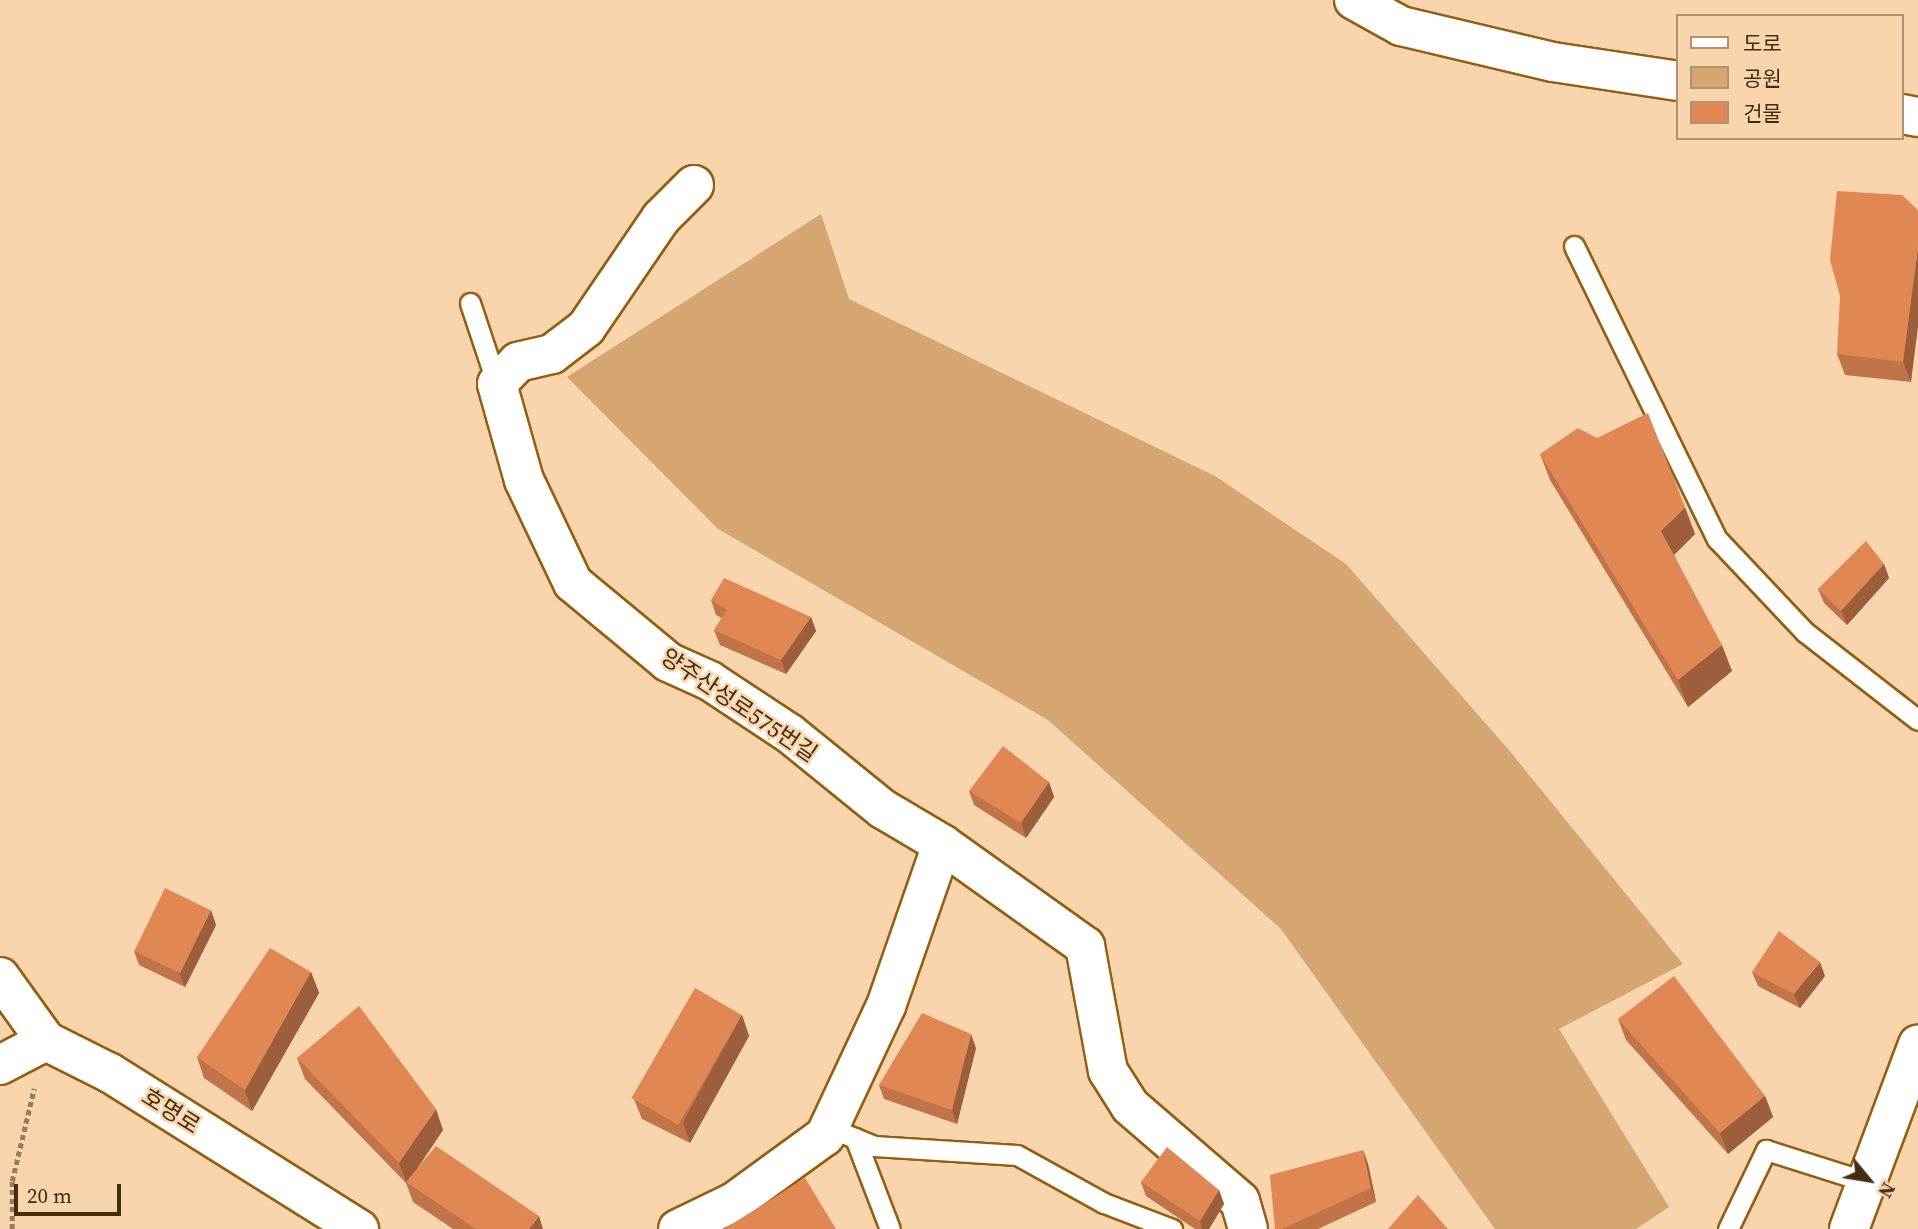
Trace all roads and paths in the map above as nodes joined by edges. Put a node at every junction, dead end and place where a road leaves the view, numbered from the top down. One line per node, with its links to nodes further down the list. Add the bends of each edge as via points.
1 (1354, 0): 2 (street, via 1401,26 1553,62)
2 (1676, 81)
3 (694, 185): 6 (street, via 654,227 586,328 552,354 518,362)
4 (1574, 246): 7 (lane, via 1717,539 1805,632)
5 (470, 303): 6 (lane)
6 (497, 384): 8 (street, 양주산성로575번길, via 524,480 573,583 668,662 722,688 883,809)
7 (1918, 720)
8 (942, 844): 13 (street); 20 (street, 양주산성로575번길, via 1085,946 1108,1072 1130,1106 1240,1201)
9 (0, 977): 10 (street, 호명로)
10 (46, 1041): 12 (street); 15 (path, via 12,1181); 16 (street, 호명로, via 110,1073)
11 (1918, 1044): 14 (street)
12 (0, 1065)
13 (842, 1133): 17 (street, via 734,1202); 18 (lane); 19 (lane, via 954,1156 1017,1155 1104,1203)
14 (1867, 1182): 21 (lane, via 1766,1150); 22 (street)
15 (12, 1229)
16 (359, 1229)
17 (678, 1229)
18 (890, 1229)
19 (1172, 1229)
20 (1248, 1229)
21 (1728, 1229)
22 (1849, 1229)

